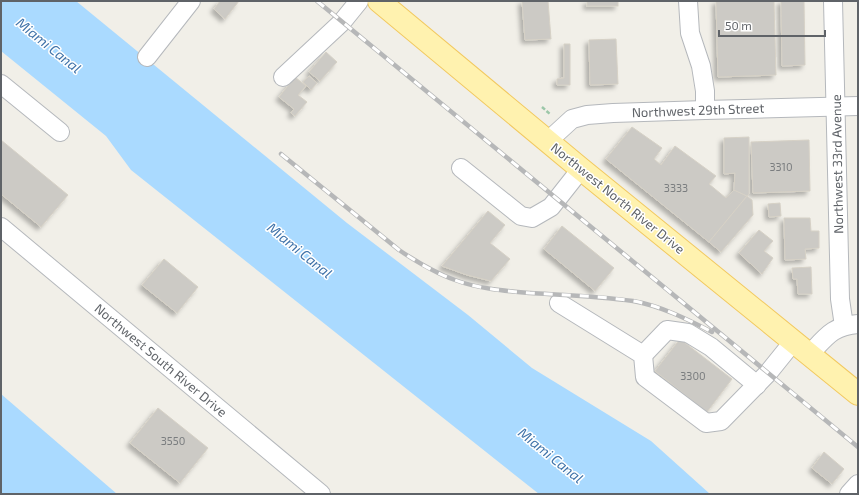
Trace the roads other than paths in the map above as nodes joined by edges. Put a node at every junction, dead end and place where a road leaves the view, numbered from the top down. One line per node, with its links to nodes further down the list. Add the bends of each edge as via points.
1 (191, 1): 6 (street)
2 (359, 1): 7 (street, via 342,22)
3 (379, 1): 13 (main road, Northwest North River Drive)
4 (688, 1): 11 (street, via 690,33 702,66)
5 (833, 1): 9 (street, Northwest 33rd Avenue)
6 (146, 57)
7 (283, 77)
8 (1, 84): 12 (street)
9 (836, 106): 10 (street, Northwest 29th Street); 11 (street, Northwest 29th Street); 18 (street, Northwest 33rd Avenue, via 840,299)
10 (858, 106)
11 (705, 110): 13 (street, Northwest 29th Street, via 587,115 572,119)
12 (60, 132)
13 (548, 141): 15 (main road, Northwest North River Drive)
14 (460, 168): 15 (street, via 522,216 532,218 551,207)
15 (581, 169): 19 (main road, Northwest North River Drive)
16 (1, 227): 24 (street, Northwest South River Drive)
17 (559, 303): 20 (street)
18 (851, 325): 19 (street)
19 (801, 348): 21 (street); 22 (main road, Northwest North River Drive)
20 (643, 355): 21 (street, via 667,330 688,333 711,347); 21 (street, via 645,377 706,423 721,421)
21 (757, 385)
22 (858, 394)
23 (858, 484): 25 (street)
24 (321, 494)
25 (849, 494)

